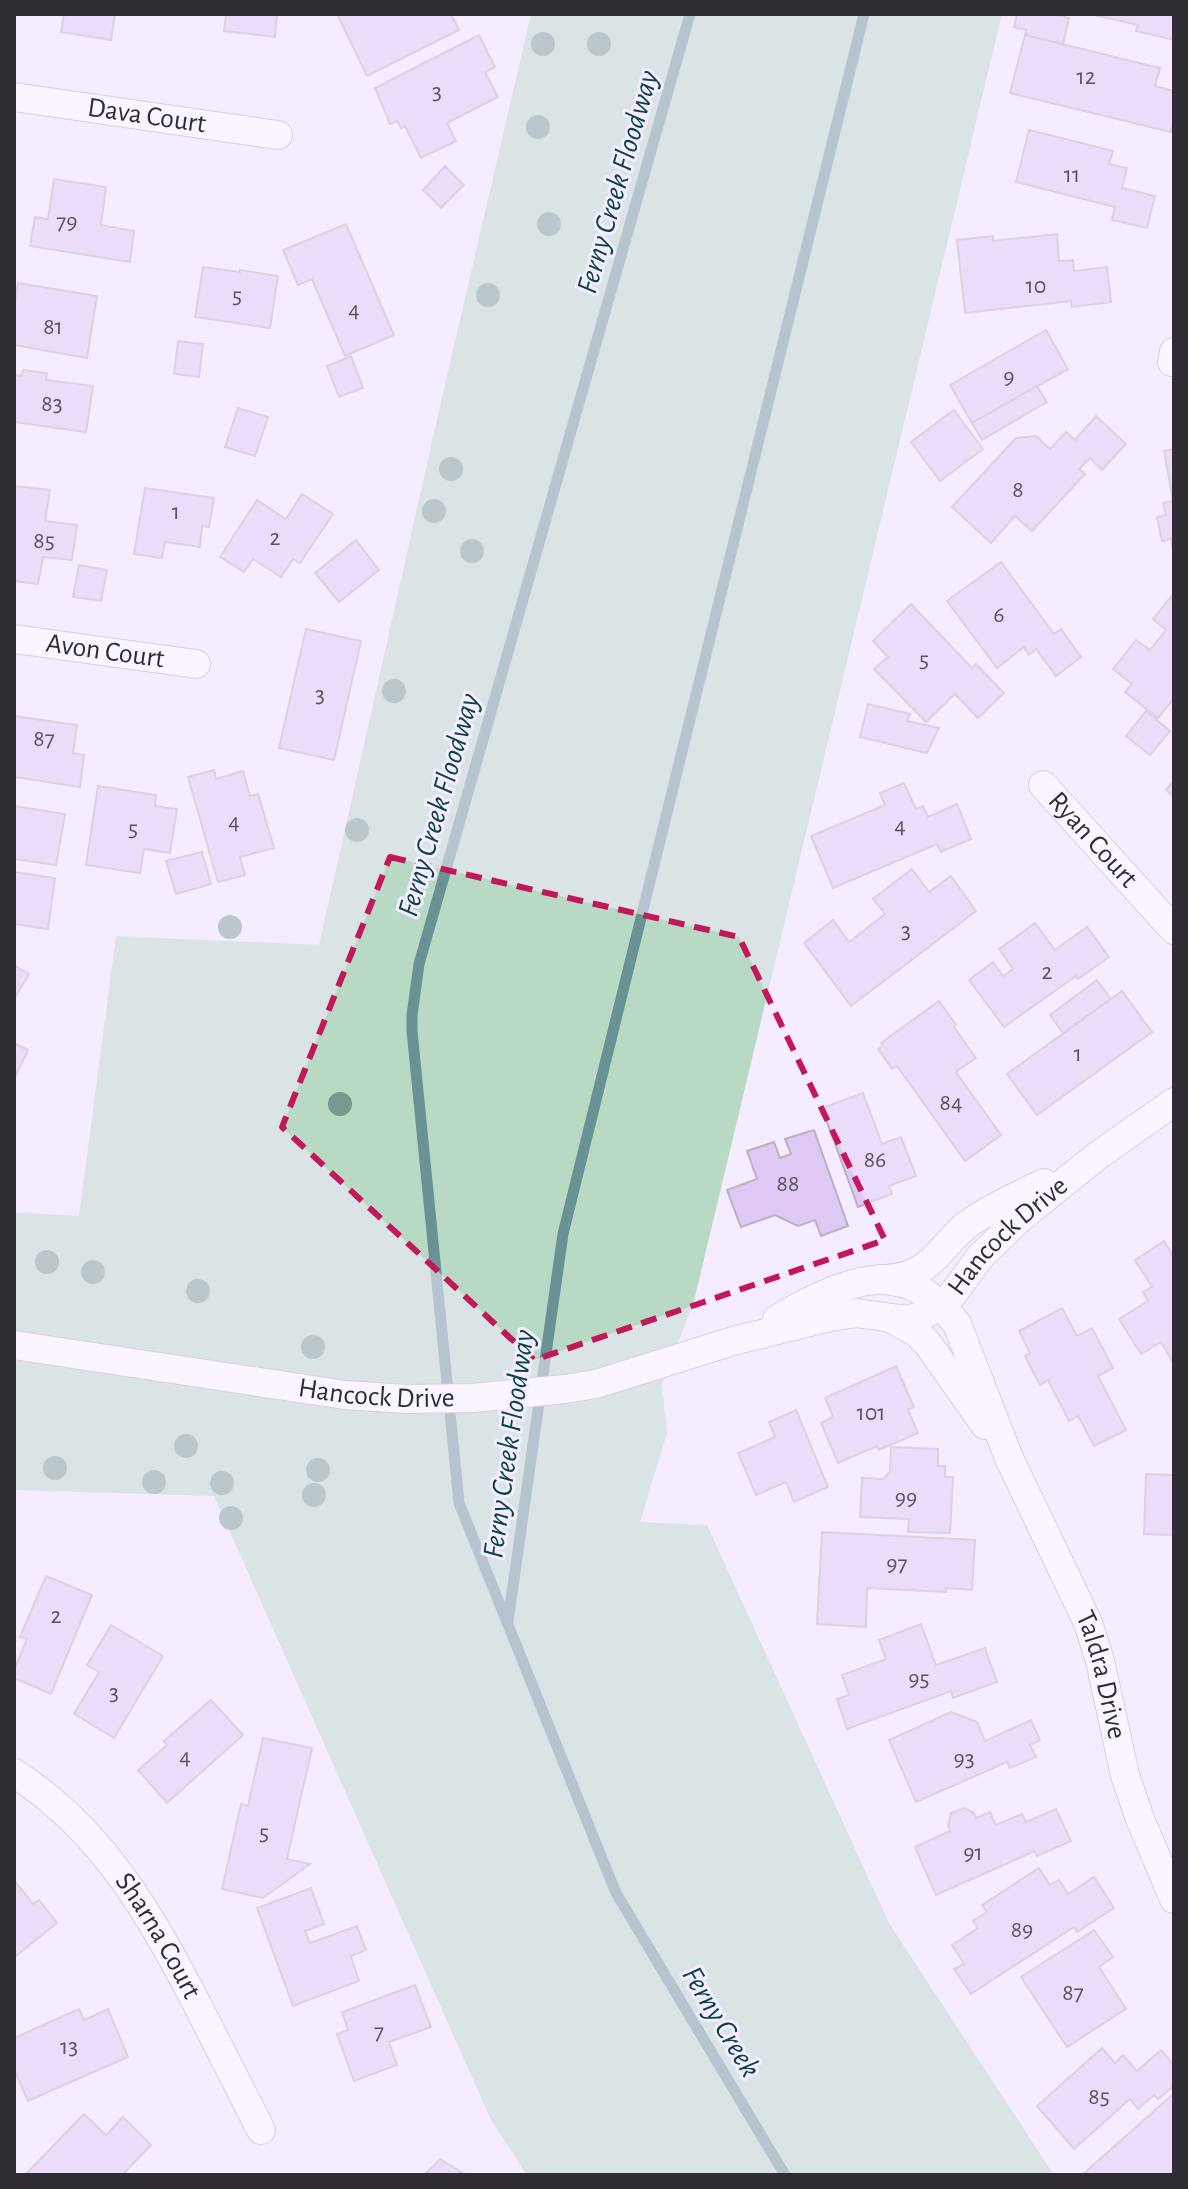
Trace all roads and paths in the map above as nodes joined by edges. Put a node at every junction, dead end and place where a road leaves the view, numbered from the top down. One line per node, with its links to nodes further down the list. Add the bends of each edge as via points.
1 (14, 97): 2 (street, Dava Court)
2 (278, 135)
3 (14, 639): 4 (street, Avon Court)
4 (196, 664)
5 (1043, 785): 6 (street, Ryan Court)
6 (1174, 930)
7 (1174, 1102): 8 (street, Hancock Drive)
8 (1097, 1156): 9 (street, Hancock Drive, via 997,1238); 10 (street, Hancock Drive, via 970,1222 951,1238)
9 (961, 1283): 10 (street, Taldra Drive)
10 (925, 1303): 11 (street, Hancock Drive, via 830,1317); 11 (street, Hancock Drive, via 907,1284 860,1282); 13 (street, Taldra Drive); 13 (street, Taldra Drive, via 928,1344)
11 (733, 1341): 12 (street, Hancock Drive, via 596,1384 473,1398 406,1399 345,1395)
12 (14, 1345)
13 (1009, 1458): 15 (street, Taldra Drive, via 1088,1623 1125,1775)
14 (14, 1773): 16 (street, Sharna Court, via 58,1805 129,1885 186,1982)
15 (1174, 1899)
16 (261, 2130)

